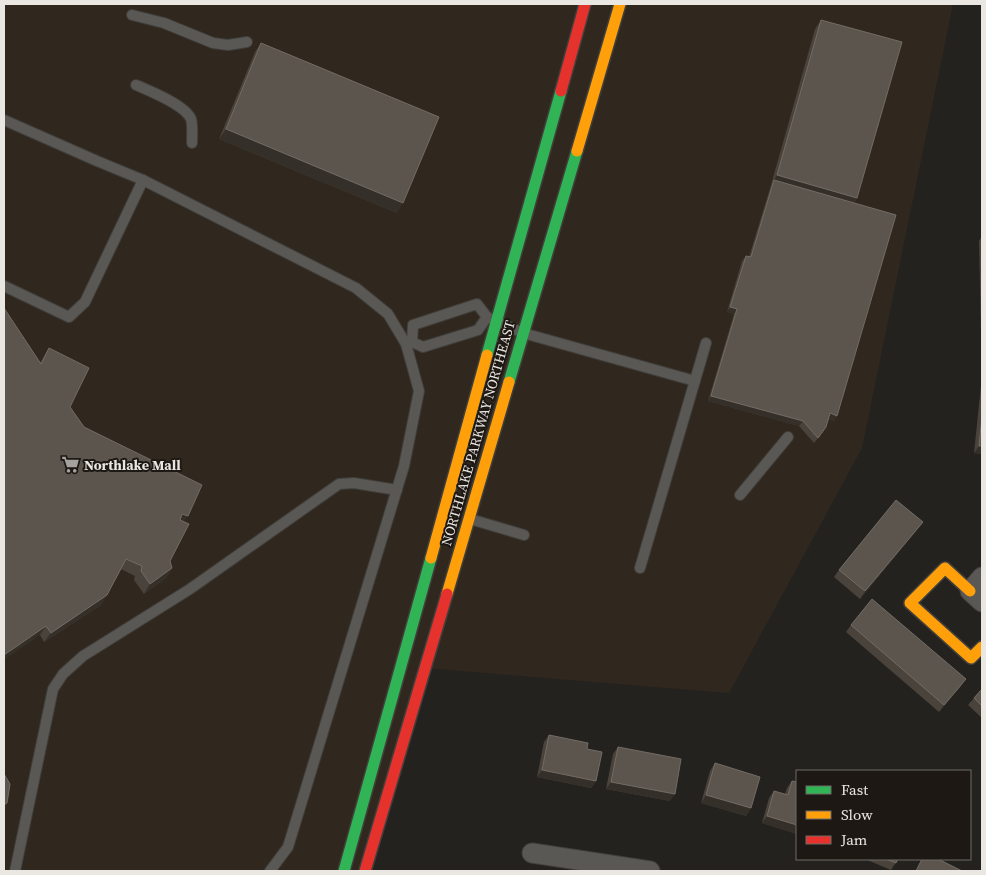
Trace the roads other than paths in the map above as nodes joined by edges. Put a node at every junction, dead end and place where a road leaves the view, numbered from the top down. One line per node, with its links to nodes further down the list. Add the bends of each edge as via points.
1 (585, 4): 10 (street, NORTHLAKE PARKWAY NORTHEAST)
2 (620, 4): 11 (street, NORTHLAKE PARKWAY NORTHEAST)
3 (132, 15): 4 (lane, via 213,43)
4 (247, 42)
5 (136, 85): 7 (lane, via 159,94 184,110 191,119)
6 (4, 120): 8 (lane)
7 (192, 143)
8 (143, 180): 9 (lane, via 85,302 69,317); 12 (lane, via 356,288 388,314)
9 (4, 286)
10 (492, 320): 11 (lane); 12 (lane, via 478,330 423,347); 12 (lane, via 477,304 413,326); 26 (street, NORTHLAKE PARKWAY NORTHEAST)
11 (522, 333): 14 (lane); 18 (street, NORTHLAKE PARKWAY NORTHEAST)
12 (409, 343): 16 (lane, via 419,391)
13 (706, 343): 14 (lane)
14 (695, 381): 20 (lane)
15 (788, 437): 17 (lane)
16 (397, 490): 24 (lane, via 354,483 339,484 190,589 83,656 63,674 53,688); 25 (lane, via 288,847)
17 (740, 495)
18 (469, 519): 19 (lane); 27 (street, NORTHLAKE PARKWAY NORTHEAST)
19 (524, 535)
20 (640, 568)
21 (978, 590): 22 (street, via 944,568 910,603 972,658)
22 (982, 647)
23 (532, 853): 28 (street)
24 (15, 871)
25 (270, 871)
26 (344, 871)
27 (365, 871)
28 (650, 871)

